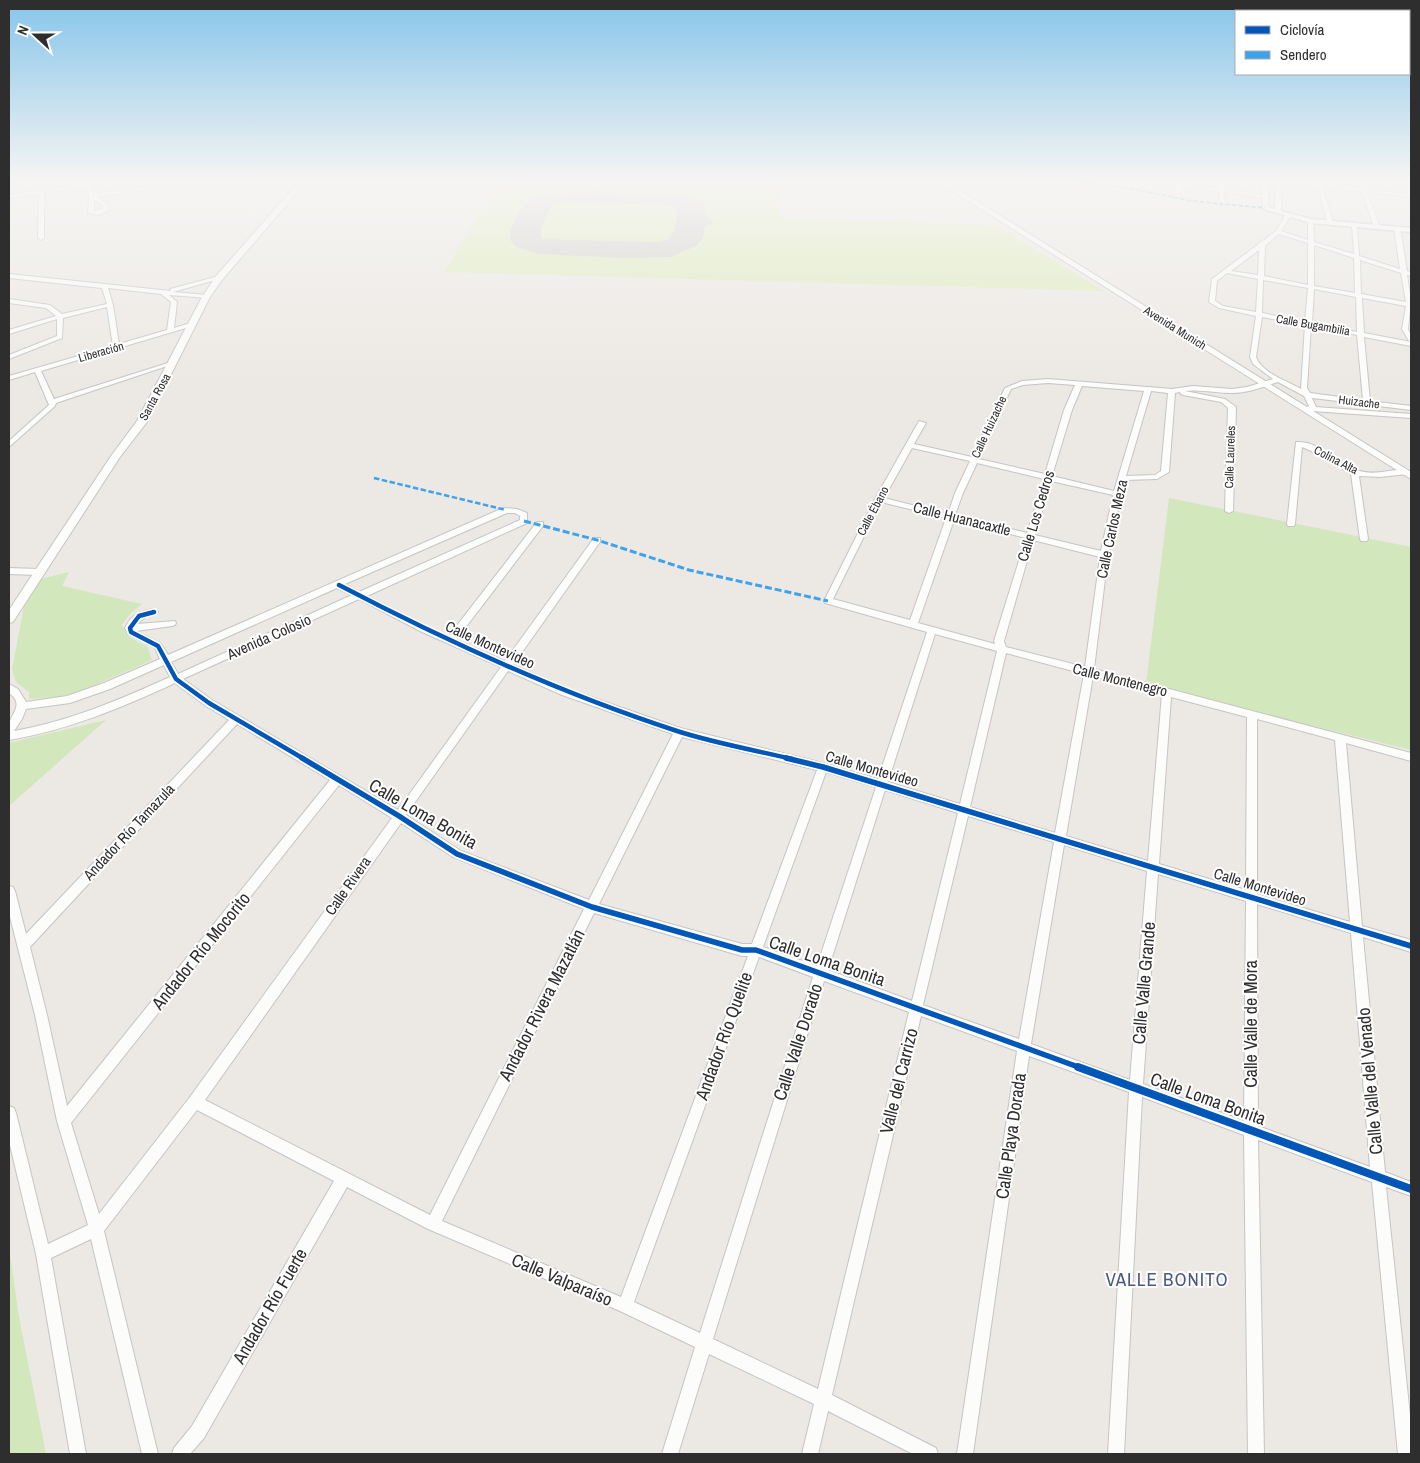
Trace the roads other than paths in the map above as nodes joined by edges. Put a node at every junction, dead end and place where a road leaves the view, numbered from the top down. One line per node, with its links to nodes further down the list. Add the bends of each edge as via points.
1 (245, 248): 15 (main road, Santa Rosa)
2 (1047, 248): 42 (main road, Avenida Munich)
3 (1258, 248): 10 (street)
4 (1262, 248): 14 (street)
5 (1312, 248): 17 (street)
6 (1330, 248): 9 (street)
7 (1356, 248): 9 (street)
8 (1400, 248): 11 (street)
9 (1356, 256): 11 (street); 20 (street)
10 (1224, 270): 14 (street); 25 (street, Calle Bugambilia, via 1214,280 1212,302)
11 (1404, 272): 12 (street); 24 (street)
12 (1411, 274)
13 (9, 276): 16 (street)
14 (1261, 277): 17 (street); 25 (street)
15 (219, 278): 19 (street); 21 (main road, Santa Rosa)
16 (104, 286): 18 (street); 23 (street)
17 (1311, 286): 20 (street); 27 (street)
18 (132, 289): 19 (street); 23 (street)
19 (162, 292): 21 (street); 30 (street, via 174,302)
20 (1359, 294): 24 (street); 31 (street)
21 (206, 297): 28 (main road, Santa Rosa)
22 (9, 301): 26 (street, via 48,306)
23 (109, 302): 26 (street); 34 (street)
24 (1410, 305): 32 (street, via 1405,329)
25 (1259, 315): 27 (street, Calle Bugambilia); 39 (street, via 1253,357 1255,363)
26 (60, 316): 29 (street); 35 (street, via 60,337)
27 (1310, 324): 31 (street, Calle Bugambilia); 46 (street)
28 (192, 328): 30 (street, Liberación); 36 (main road, Santa Rosa); 37 (street)
29 (9, 332)
30 (170, 332): 34 (street, Liberación)
31 (1361, 334): 33 (street, Calle Bugambilia); 50 (street)
32 (1411, 340)
33 (1411, 344)
34 (116, 347): 37 (street, Liberación)
35 (9, 357)
36 (173, 363): 48 (street); 75 (main road, Santa Rosa, via 142,422)
37 (39, 373): 38 (street, Liberación); 40 (street); 48 (street)
38 (9, 378)
39 (1278, 380): 42 (street, Calle Huizache); 46 (street)
40 (9, 384)
41 (1079, 384): 43 (street, Calle Huizache); 59 (street, Calle Huizache, via 1033,382 1008,388); 62 (street, Calle Los Cedros)
42 (1264, 384): 45 (street, Calle Huizache); 51 (main road, Avenida Munich)
43 (1148, 389): 44 (street, Calle Huizache); 63 (street, Calle Carlos Meza)
44 (1172, 391): 45 (street, Calle Huizache, via 1194,388); 49 (street); 63 (street, via 1165,472 1157,477)
45 (1232, 391): 49 (street, via 1225,395)
46 (1306, 395): 47 (street, Huizache); 53 (street)
47 (1350, 401): 50 (street, Huizache); 54 (street)
48 (53, 402): 57 (street, via 49,411)
49 (1226, 402): 66 (street, Calle Laureles, via 1232,407)
50 (1367, 404): 52 (street, Huizache)
51 (1300, 407): 53 (street); 61 (main road, Avenida Munich)
52 (1411, 408)
53 (1314, 410): 54 (street)
54 (1354, 412): 55 (street)
55 (1411, 416)
56 (922, 424): 58 (street, Calle Ébano)
57 (9, 445)
58 (910, 445): 59 (street); 65 (street, Calle Ébano)
59 (974, 459): 62 (street); 67 (street, Calle Huizache)
60 (1355, 472): 61 (street, Colina Alta); 69 (street, Colina Alta, via 1311,448 1298,445); 71 (street)
61 (1408, 474)
62 (1049, 476): 64 (street); 70 (street, Calle Los Cedros)
63 (1122, 478): 64 (street, Calle Carlos Meza)
64 (1118, 494): 73 (street, Calle Carlos Meza)
65 (879, 499): 67 (street, Calle Huanacaxtle); 78 (street, Calle Ébano)
66 (1228, 511)
67 (950, 517): 70 (street, Calle Huanacaxtle); 82 (street, Calle Huizache)
68 (540, 524): 85 (street)
69 (1291, 524)
70 (1029, 536): 73 (street, Calle Huanacaxtle); 86 (street, Calle Los Cedros, via 999,641)
71 (1364, 539)
72 (597, 540): 88 (street, Calle Rivera)
73 (1104, 555): 89 (street, Calle Carlos Meza)
74 (9, 571): 75 (street)
75 (38, 572): 80 (main road, Santa Rosa)
76 (339, 585): 77 (street, Calle Montevideo); 77 (street, Avenida Colosio, via 506,510 521,513 524,521); 87 (street, Avenida Colosio)
77 (360, 595): 85 (street, Calle Montevideo); 90 (street, Avenida Colosio)
78 (828, 601): 82 (street, Calle Montenegro)
79 (154, 612): 83 (street, via 138,616)
80 (9, 619)
81 (172, 623): 83 (street)
82 (913, 625): 84 (street, Calle Montenegro)
83 (130, 628): 87 (street, via 138,638 158,646)
84 (932, 630): 86 (street, Calle Montenegro); 103 (street, Calle Valle Dorado)
85 (450, 641): 88 (street, Calle Montevideo)
86 (1002, 650): 89 (street, Calle Montenegro); 104 (street, Valle del Carrizo)
87 (168, 660): 90 (street); 93 (street, Avenida Colosio, via 67,700)
88 (508, 666): 97 (street, Calle Montevideo, via 565,692); 105 (street, Calle Rivera)
89 (1088, 671): 92 (street, Calle Montenegro); 106 (street, Calle Playa Dorada)
90 (176, 679): 95 (street, Calle Loma Bonita); 98 (street, Avenida Colosio, via 83,720)
91 (9, 688): 93 (street, via 16,691)
92 (1167, 692): 94 (street, Calle Montenegro); 107 (street, Calle Valle Grande)
93 (22, 706): 96 (street)
94 (1252, 714): 99 (street, Calle Montenegro); 109 (street, Calle Valle de Mora)
95 (236, 719): 102 (street, Calle Loma Bonita); 112 (street, Andador Río Tamazula)
96 (9, 730)
97 (679, 732): 101 (street, Calle Montevideo); 110 (street, Andador Rivera Mazatlán)
98 (9, 736)
99 (1340, 736): 100 (street, Calle Montenegro); 111 (street, Calle Valle del Venado)
100 (1411, 758)
101 (823, 767): 103 (street, Calle Montevideo); 114 (street, Andador Río Quelite)
102 (337, 780): 105 (street, Calle Loma Bonita); 121 (street, Andador Río Mocorito)
103 (881, 784): 104 (street, Calle Montevideo); 115 (street, Calle Valle Dorado)
104 (965, 809): 106 (street, Calle Montevideo); 116 (street, Valle del Carrizo)
105 (399, 816): 110 (street, Calle Loma Bonita, via 457,854); 119 (street, Calle Rivera)
106 (1059, 838): 107 (street, Calle Montevideo); 117 (street, Calle Playa Dorada)
107 (1154, 868): 109 (street, Calle Montevideo); 118 (street, Calle Valle Grande)
108 (9, 891): 112 (street)
109 (1251, 898): 111 (street, Calle Montevideo); 122 (street, Calle Valle de Mora)
110 (592, 906): 114 (street, Calle Loma Bonita, via 742,950); 126 (street, Andador Rivera Mazatlán)
111 (1356, 929): 113 (street, Calle Montevideo); 123 (street, Calle Valle del Venado)
112 (23, 946): 121 (street)
113 (1411, 946)
114 (756, 950): 115 (street, Calle Loma Bonita); 129 (street, Andador Río Quelite)
115 (820, 973): 116 (street, Calle Loma Bonita); 130 (street, Calle Valle Dorado)
116 (917, 1007): 117 (street, Calle Loma Bonita); 131 (street, Valle del Carrizo)
117 (1024, 1046): 118 (street, Calle Loma Bonita); 138 (street, Calle Playa Dorada)
118 (1136, 1087): 122 (street, Calle Loma Bonita); 139 (street, Calle Valle Grande)
119 (194, 1102): 124 (street, Calle Valparaíso); 127 (street, Calle Rivera)
120 (9, 1113): 128 (street)
121 (64, 1121): 127 (street)
122 (1251, 1128): 123 (street, Calle Loma Bonita); 140 (street, Calle Valle de Mora)
123 (1378, 1175): 125 (street, Calle Loma Bonita); 141 (street, Calle Valle del Venado)
124 (343, 1180): 126 (street, Calle Valparaíso); 134 (street, Andador Río Fuerte, via 198,1432)
125 (1411, 1188)
126 (433, 1224): 129 (street, Calle Valparaíso)
127 (96, 1229): 128 (street); 133 (street)
128 (43, 1254): 132 (street)
129 (625, 1306): 130 (street, Calle Valparaíso)
130 (704, 1343): 131 (street, Calle Valparaíso); 135 (street, Calle Valle Dorado)
131 (822, 1399): 136 (street, Valle del Carrizo); 137 (street, Calle Valparaíso)
132 (78, 1454)
133 (150, 1454)
134 (180, 1454)
135 (670, 1454)
136 (810, 1454)
137 (930, 1454)
138 (965, 1454)
139 (1116, 1454)
140 (1256, 1454)
141 (1406, 1454)

